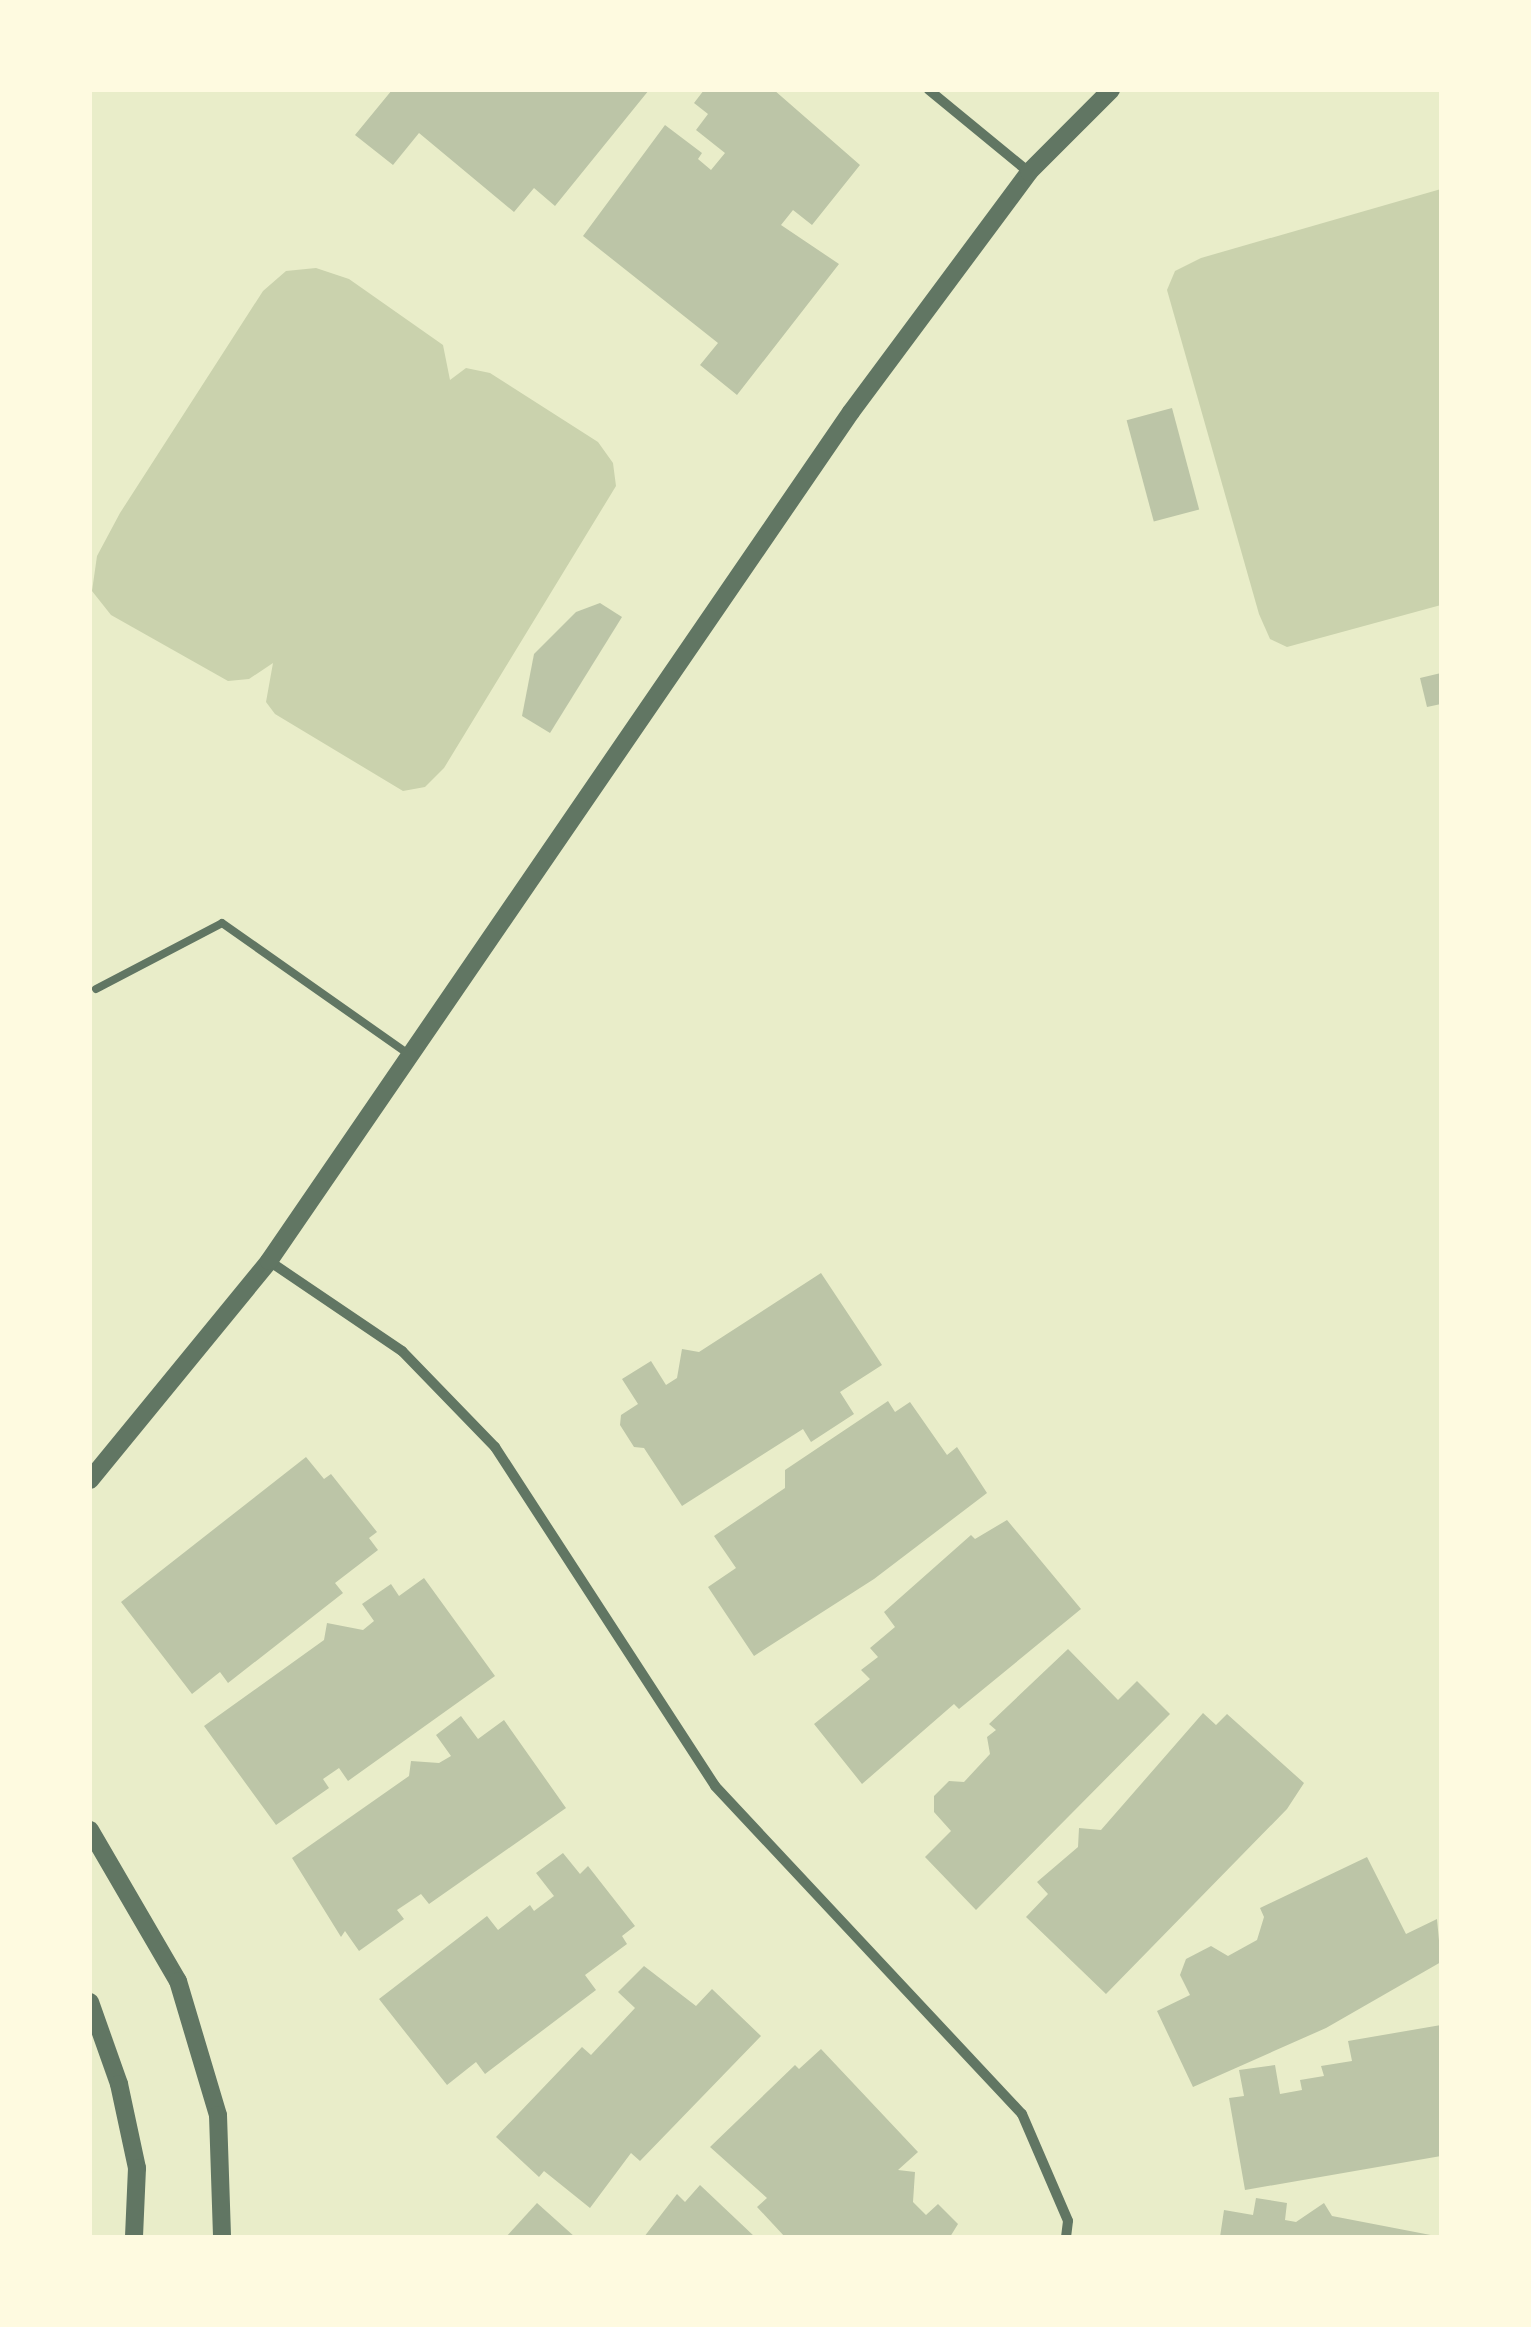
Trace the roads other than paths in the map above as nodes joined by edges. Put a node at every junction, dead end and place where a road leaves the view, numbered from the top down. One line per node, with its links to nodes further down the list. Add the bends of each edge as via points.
1 (929, 90): 3 (street)
2 (1111, 90): 3 (street)
3 (1029, 172): 5 (street, via 840,428)
4 (96, 989): 5 (lane, via 222,924)
5 (410, 1056): 6 (street)
6 (269, 1261): 7 (street); 12 (street, via 402,1352 495,1447 715,1786 1022,2114 1068,2220)
7 (90, 1480)
8 (90, 1830): 11 (street, via 178,1981 218,2115)
9 (90, 2002): 10 (street, via 120,2084 136,2168)
10 (134, 2237)
11 (222, 2237)
12 (1066, 2237)

